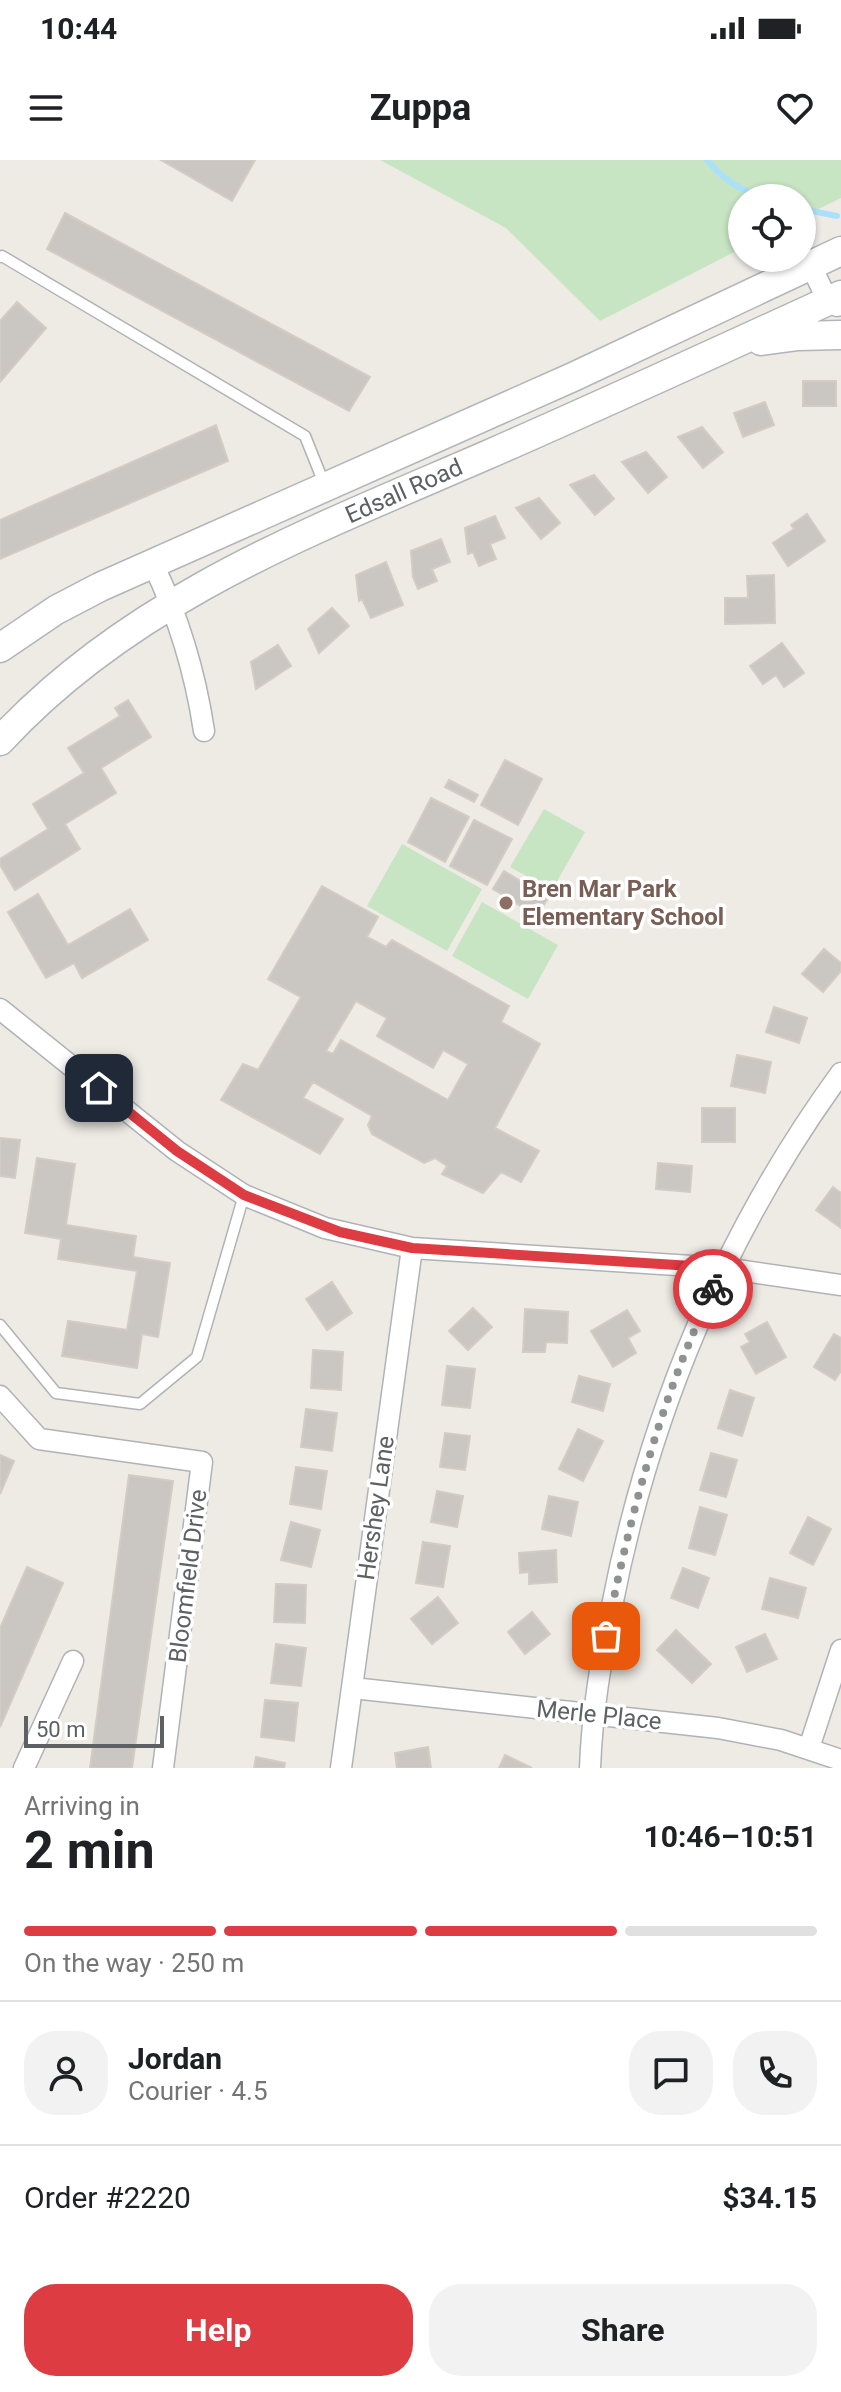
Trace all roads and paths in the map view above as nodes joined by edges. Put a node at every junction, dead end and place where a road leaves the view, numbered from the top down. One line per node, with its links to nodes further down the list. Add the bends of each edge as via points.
1 (841, 251): 3 (main road, Edsall Road)
2 (0, 257): 10 (lane, via 305,436)
3 (816, 264)
4 (800, 272): 9 (main road, Edsall Road)
5 (815, 272): 6 (street)
6 (837, 301): 8 (main road, Edsall Road)
7 (841, 335): 8 (main road, via 798,336)
8 (718, 352): 9 (main road, Edsall Road)
9 (581, 394): 10 (main road, Edsall Road); 12 (main road, Edsall Road)
10 (326, 488): 11 (main road, Edsall Road)
11 (153, 564): 12 (street); 13 (main road, Edsall Road, via 56,610)
12 (172, 603): 14 (street, via 190,657); 15 (main road, Edsall Road, via 61,681)
13 (0, 648)
14 (204, 731)
15 (0, 741)
16 (0, 1009): 18 (street, via 177,1151)
17 (841, 1073): 20 (street, via 770,1182)
18 (244, 1195): 19 (street, via 340,1232); 22 (lane, via 197,1357 140,1404 56,1393)
19 (412, 1248): 20 (street); 26 (street, Hershey Lane)
20 (723, 1268): 21 (street); 27 (street, via 682,1360 638,1490)
21 (841, 1285)
22 (0, 1325)
23 (0, 1396): 31 (street, Bloomfield Drive, via 39,1439 202,1462)
24 (841, 1650): 28 (street)
25 (73, 1661): 30 (street)
26 (353, 1688): 27 (street, Merle Place); 32 (street, Hershey Lane)
27 (592, 1714): 28 (street, Merle Place, via 718,1728); 33 (street)
28 (809, 1748): 29 (street, Merle Place)
29 (841, 1760)
30 (24, 1768)
31 (163, 1768)
32 (341, 1768)
33 (590, 1768)

